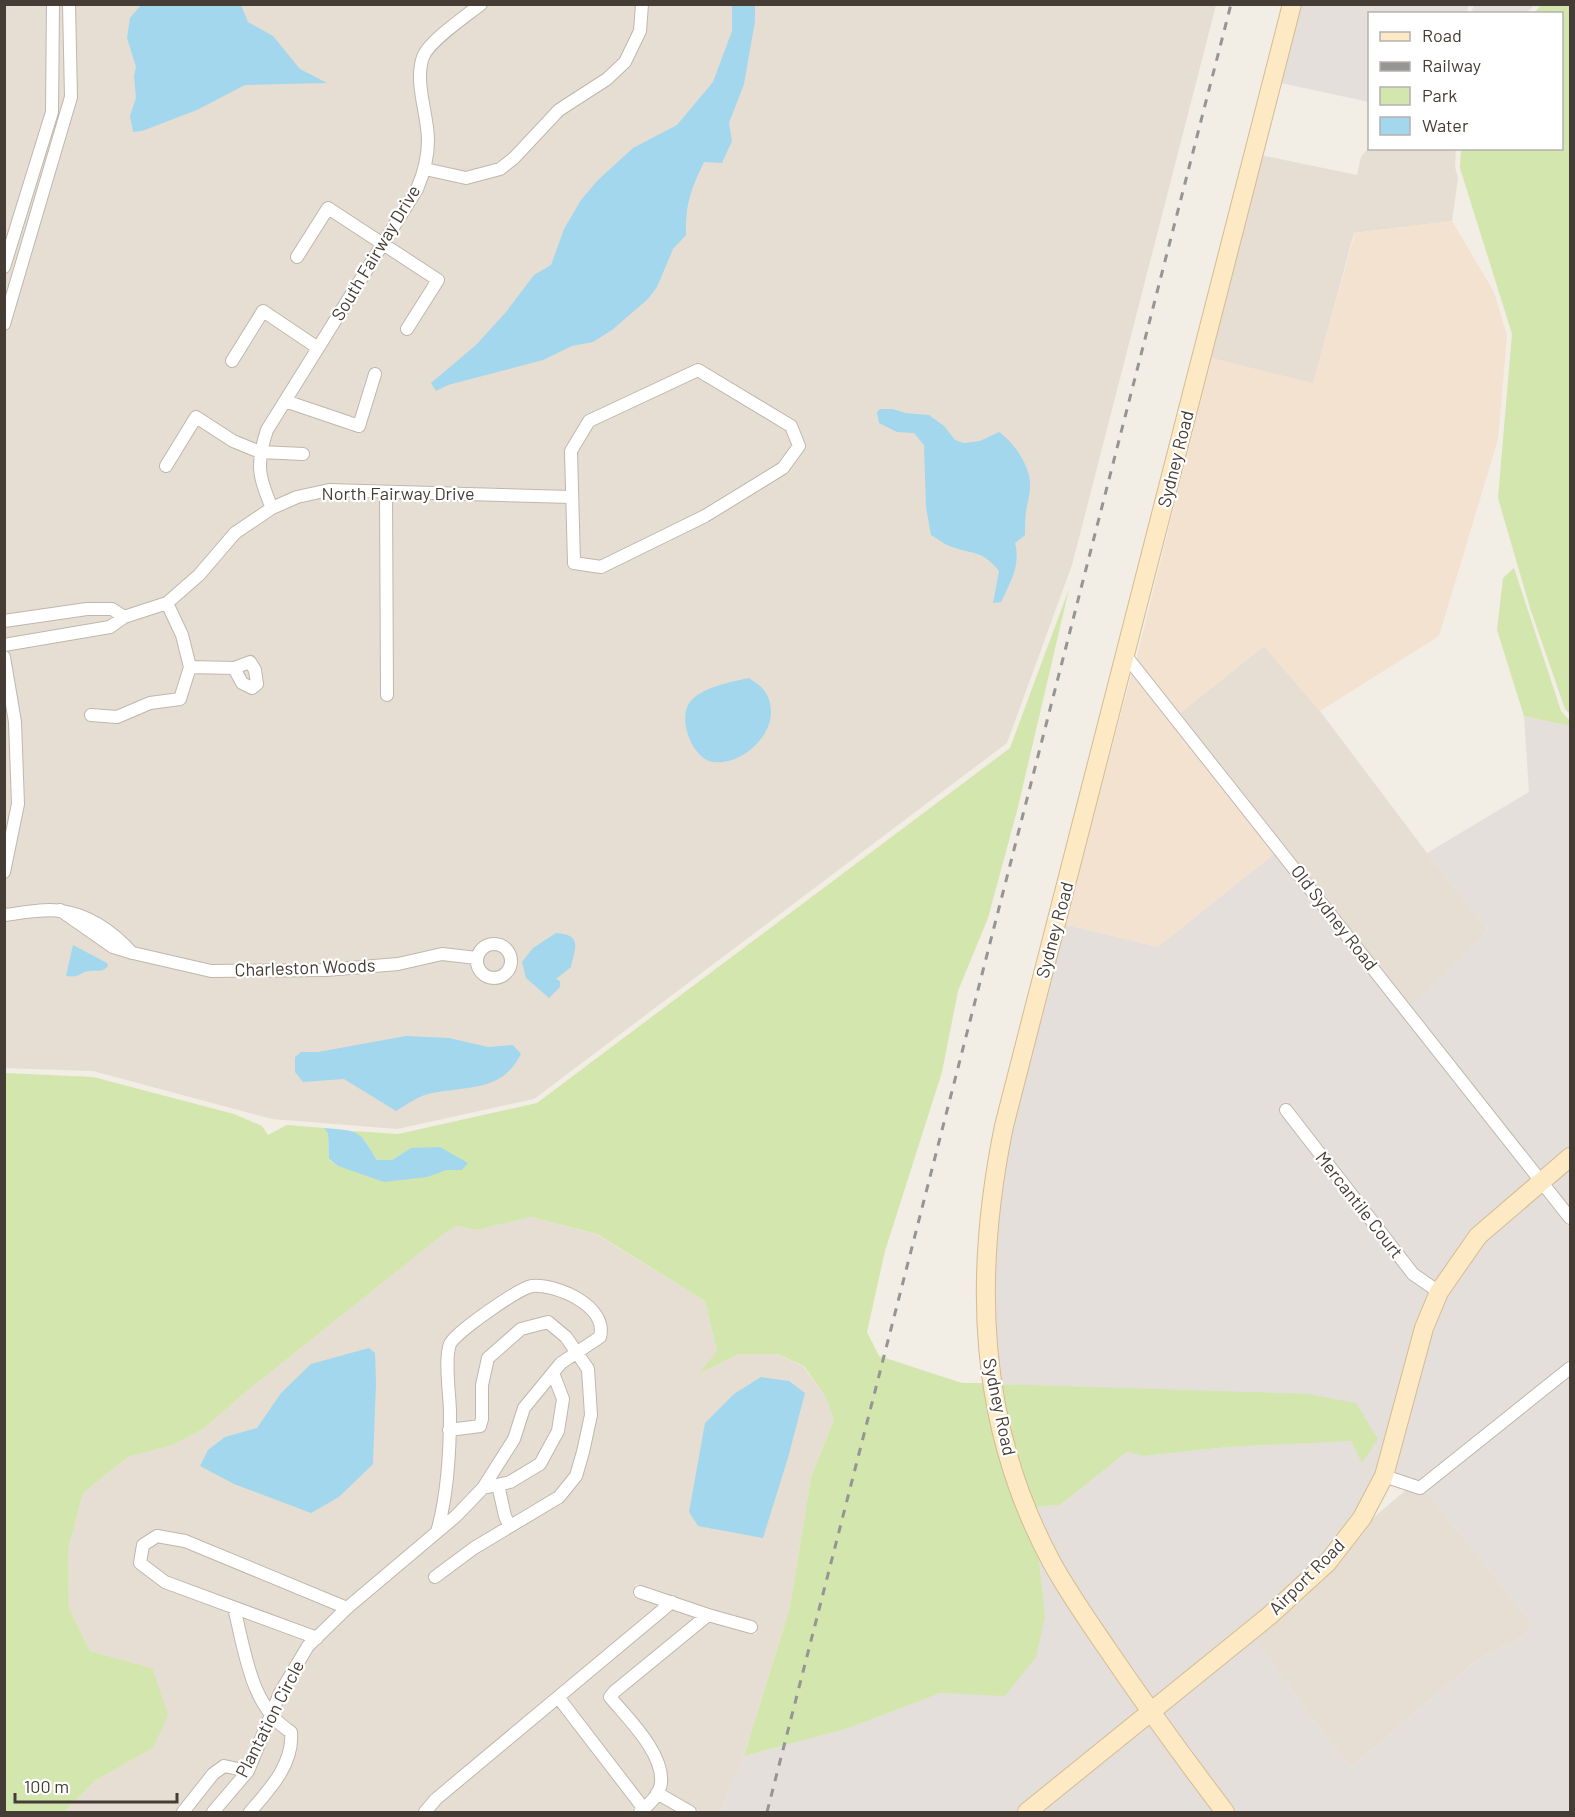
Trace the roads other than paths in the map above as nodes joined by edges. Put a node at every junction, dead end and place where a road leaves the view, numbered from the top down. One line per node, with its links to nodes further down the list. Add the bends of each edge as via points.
1 (53, 4): 9 (street, via 52,112)
2 (69, 4): 10 (street, via 71,97)
3 (480, 4): 6 (street, South Fairway Drive, via 423,57 421,81 428,140)
4 (642, 4): 6 (street, via 640,31 625,62 608,79 559,110 500,169 466,178)
5 (1292, 4): 26 (street, Sydney Road)
6 (425, 169): 7 (street, South Fairway Drive)
7 (383, 244): 8 (street, via 328,208); 11 (street, via 438,280); 12 (street, South Fairway Drive)
8 (297, 257)
9 (4, 267)
10 (4, 324)
11 (407, 329)
12 (318, 348): 13 (street, via 263,311); 15 (street, South Fairway Drive)
13 (232, 361)
14 (375, 374): 15 (street, via 359,426)
15 (285, 401): 16 (street, South Fairway Drive, via 267,430)
16 (260, 452): 17 (street); 18 (street, via 196,417); 21 (street, South Fairway Drive, via 261,482)
17 (303, 454)
18 (166, 466)
19 (386, 492): 20 (street, North Fairway Drive); 21 (street, North Fairway Drive, via 329,490); 30 (street)
20 (571, 497): 20 (street, via 574,563 601,567 705,516 783,468 799,446 791,426 698,370 589,421 572,452)
21 (272, 508): 22 (street, North Fairway Drive, via 235,533 199,575)
22 (167, 603): 23 (street, North Fairway Drive); 28 (street, via 182,634)
23 (124, 617): 24 (street, via 112,609 87,609); 25 (street, North Fairway Drive, via 110,627)
24 (4, 621)
25 (4, 645)
26 (1126, 656): 38 (street, Old Sydney Road); 59 (street, Sydney Road, via 1004,1128 992,1189 985,1259 985,1323 991,1384 1004,1444 1026,1507 1052,1562)
27 (4, 657): 32 (street)
28 (190, 667): 29 (street); 31 (street, via 180,699 150,703 117,717)
29 (234, 668)
30 (387, 695)
31 (91, 715)
32 (10, 722): 33 (street, via 18,804)
33 (4, 872)
34 (4, 915): 35 (street, Charleston Woods, via 60,910 113,947 212,971 326,970 398,964 442,954)
35 (477, 958)
36 (1287, 1110): 40 (street, Mercantile Court, via 1413,1274)
37 (1570, 1157): 38 (street, Airport Road)
38 (1542, 1180): 39 (street, Old Sydney Road); 40 (street, Airport Road, via 1478,1236)
39 (1570, 1218)
40 (1439, 1292): 45 (street, Airport Road, via 1424,1328)
41 (578, 1351): 43 (street, Plantation Circle); 44 (street, via 548,1322 521,1329 488,1358 480,1426); 44 (street, Plantation Circle, via 600,1337 602,1330 585,1302 553,1288 530,1286 497,1305 451,1344); 48 (street, via 588,1368 591,1415 576,1476 559,1497)
42 (1570, 1368): 45 (street, via 1420,1488)
43 (553, 1373): 46 (street, via 563,1399 558,1431 540,1464); 47 (street, Plantation Circle, via 524,1408 514,1439)
44 (449, 1430): 49 (street, Plantation Circle, via 445,1504)
45 (1384, 1476): 59 (street, Airport Road, via 1362,1518 1328,1562 1269,1616)
46 (498, 1485): 47 (street); 48 (street)
47 (483, 1488): 49 (street, Plantation Circle)
48 (509, 1526): 50 (street)
49 (437, 1532): 54 (street, Plantation Circle)
50 (435, 1577)
51 (640, 1592): 52 (street)
52 (672, 1602): 55 (street); 58 (street)
53 (234, 1608): 54 (street, via 165,1582 140,1563 144,1545 157,1536 185,1541); 57 (street); 60 (street, via 255,1687)
54 (347, 1608): 57 (street, Plantation Circle)
55 (708, 1615): 56 (street); 62 (street, via 610,1697 653,1751 662,1785)
56 (751, 1627)
57 (317, 1638): 60 (street, Plantation Circle, via 308,1646 280,1693)
58 (558, 1697): 63 (street); 67 (street)
59 (1150, 1712): 69 (street, Airport Road); 70 (street, Sydney Road)
60 (272, 1715): 61 (street, Plantation Circle); 66 (street, via 291,1732 292,1745 276,1782)
61 (248, 1771): 64 (street, via 224,1766); 65 (street, Plantation Circle)
62 (657, 1792): 63 (street); 68 (street)
63 (642, 1811)
64 (183, 1812)
65 (213, 1812)
66 (250, 1812)
67 (424, 1812)
68 (690, 1812)
69 (1027, 1812)
70 (1225, 1812)

